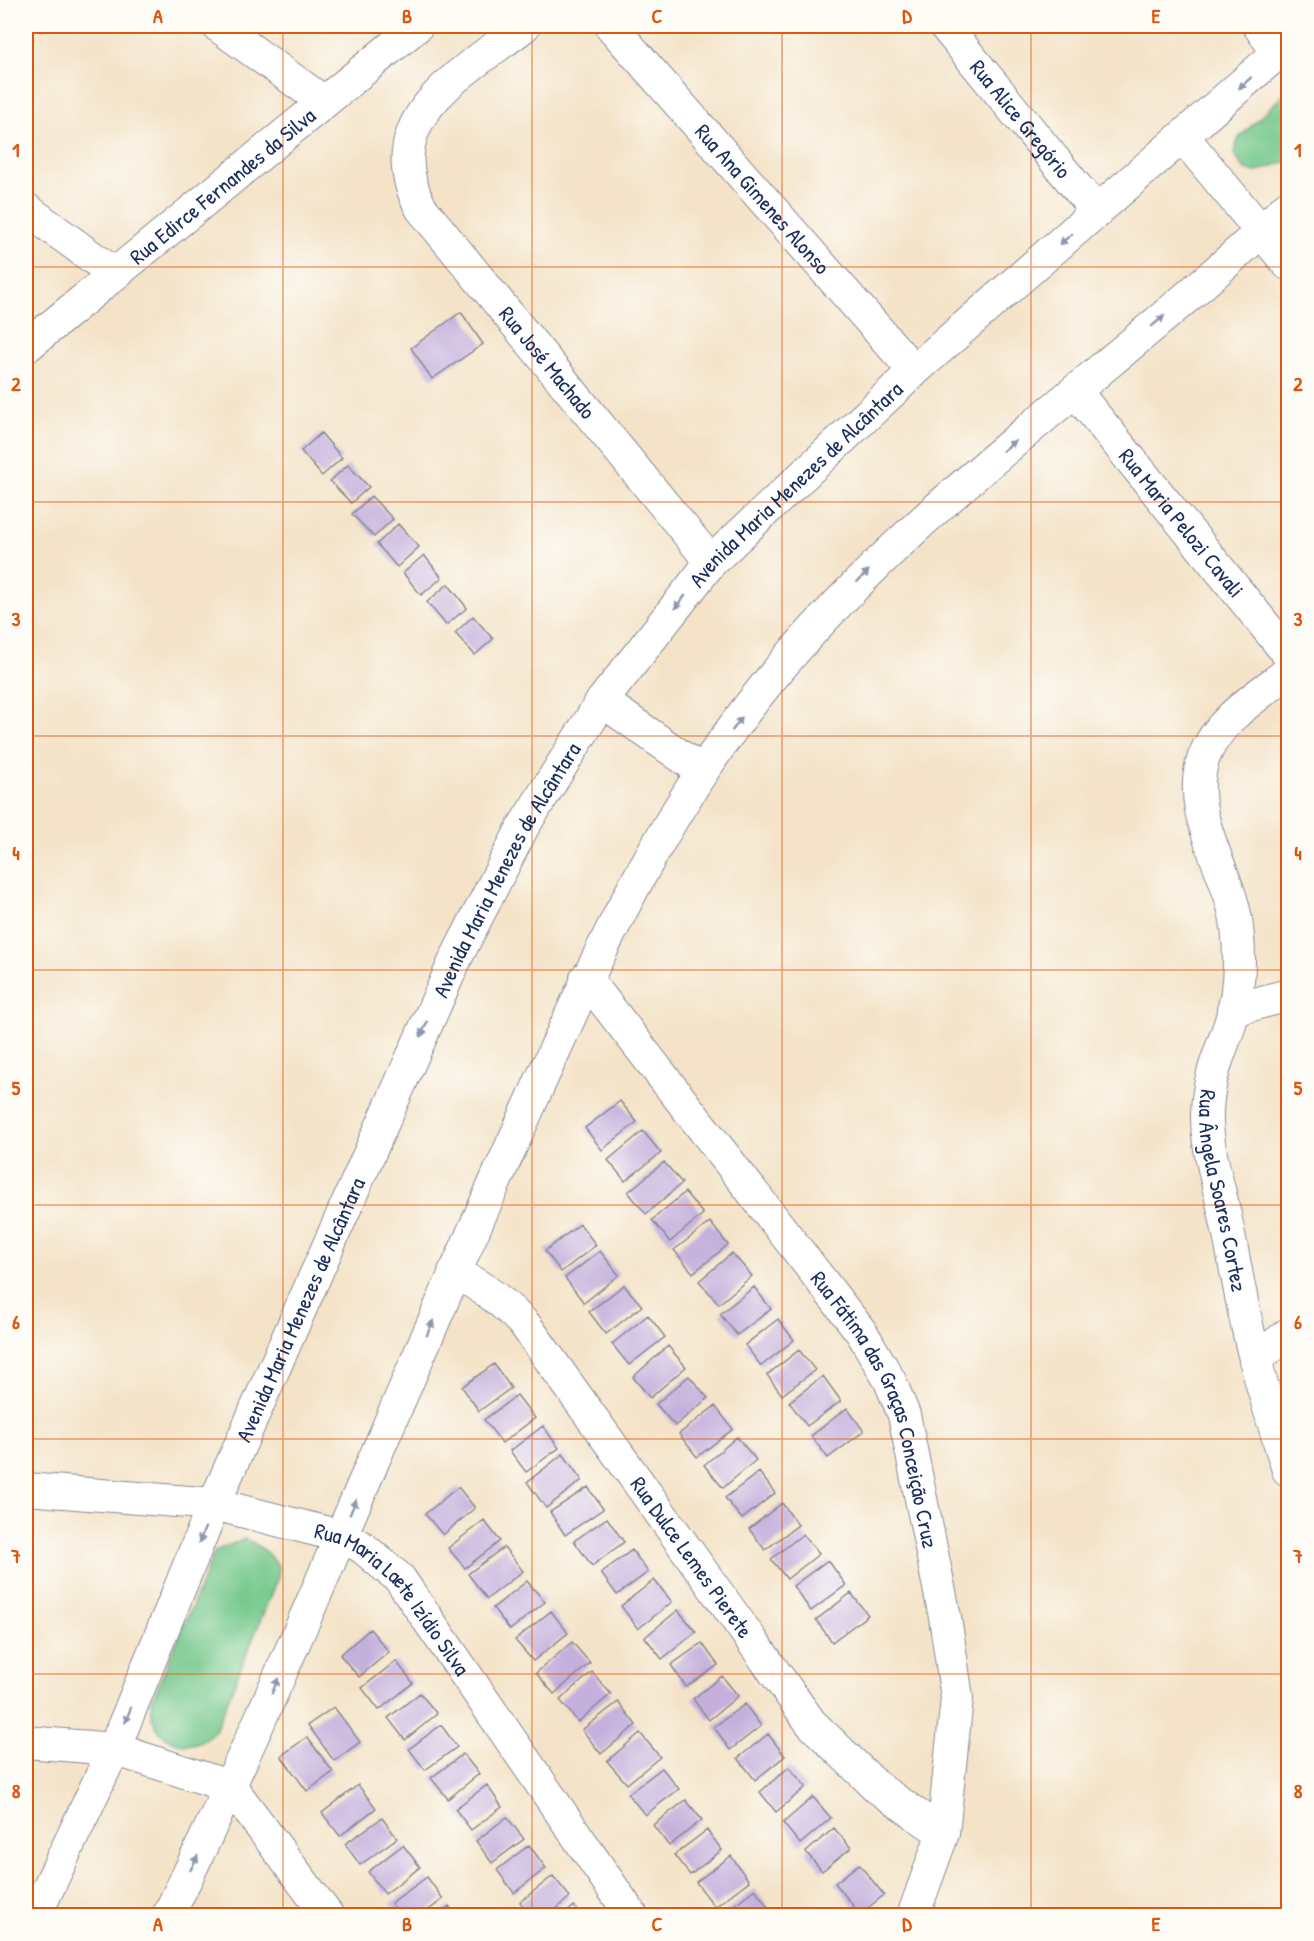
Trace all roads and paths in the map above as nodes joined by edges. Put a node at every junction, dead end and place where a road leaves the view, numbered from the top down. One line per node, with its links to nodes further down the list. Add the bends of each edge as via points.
1 (218, 26): 8 (street)
2 (417, 26): 8 (street, Rua Edirce Fernandes da Silva)
3 (524, 26): 19 (street, Rua José Machado, via 430,100 414,124 407,152 409,181 421,208)
4 (611, 26): 17 (street, Rua Ana Gimenes Alonso)
5 (945, 26): 12 (street, Rua Alice Gregório)
6 (1259, 26): 7 (street)
7 (1283, 48): 9 (street, Avenida Maria Menezes de Alcântara, one-way to 9)
8 (324, 102): 15 (street, Rua Edirce Fernandes da Silva)
9 (1184, 138): 12 (street, Avenida Maria Menezes de Alcântara); 13 (street)
10 (1288, 206): 13 (street)
11 (26, 209): 15 (street)
12 (1097, 212): 17 (street, Avenida Maria Menezes de Alcântara, one-way to 17)
13 (1261, 232): 14 (street); 18 (street, one-way to 13)
14 (1288, 264)
15 (115, 274): 16 (street, Rua Edirce Fernandes da Silva)
16 (26, 347)
17 (914, 371): 19 (street, Avenida Maria Menezes de Alcântara)
18 (1076, 392): 20 (street, Rua Maria Pelozi Cavali); 23 (street, one-way to 18, via 763,688 830,610 902,537)
19 (711, 562): 22 (street, Avenida Maria Menezes de Alcântara, one-way to 22)
20 (1288, 654)
21 (1288, 672): 26 (street, Rua Ângela Soares Cortez, via 1225,722 1209,745 1200,772 1202,813 1230,892 1237,926 1239,961)
22 (602, 701): 23 (street); 32 (street, Avenida Maria Menezes de Alcântara, one-way to 32, via 523,827 456,958)
23 (702, 771): 24 (street, via 635,880)
24 (586, 978): 27 (street); 37 (street, Rua Fátima das Graças Conceição Cruz, via 862,1333 890,1381 904,1415 954,1664 957,1698)
25 (1288, 995): 26 (street)
26 (1233, 1010): 29 (street, Rua Ângela Soares Cortez, via 1215,1062 1207,1116)
27 (454, 1272): 33 (street, one-way to 27); 37 (street, Rua Dulce Lemes Pierete, via 485,1288 526,1326 811,1723 878,1788)
28 (1288, 1334): 29 (street)
29 (1255, 1360): 30 (street, Rua Ângela Soares Cortez)
30 (1288, 1470)
31 (26, 1489): 32 (street, Rua Maria Laete Izídio Silva)
32 (214, 1504): 33 (street, Rua Maria Laete Izídio Silva); 35 (street, Avenida Maria Menezes de Alcântara, one-way to 35)
33 (340, 1536): 36 (street, one-way to 33); 41 (street, Rua Maria Laete Izídio Silva, via 362,1547 400,1579)
34 (26, 1742): 35 (street)
35 (114, 1749): 36 (street); 38 (street, Avenida Maria Menezes de Alcântara)
36 (231, 1787): 39 (street, one-way to 36); 40 (street)
37 (943, 1833): 42 (street, Rua Fátima das Graças Conceição Cruz)
38 (35, 1916)
39 (168, 1916)
40 (328, 1916)
41 (632, 1916)
42 (913, 1916)

